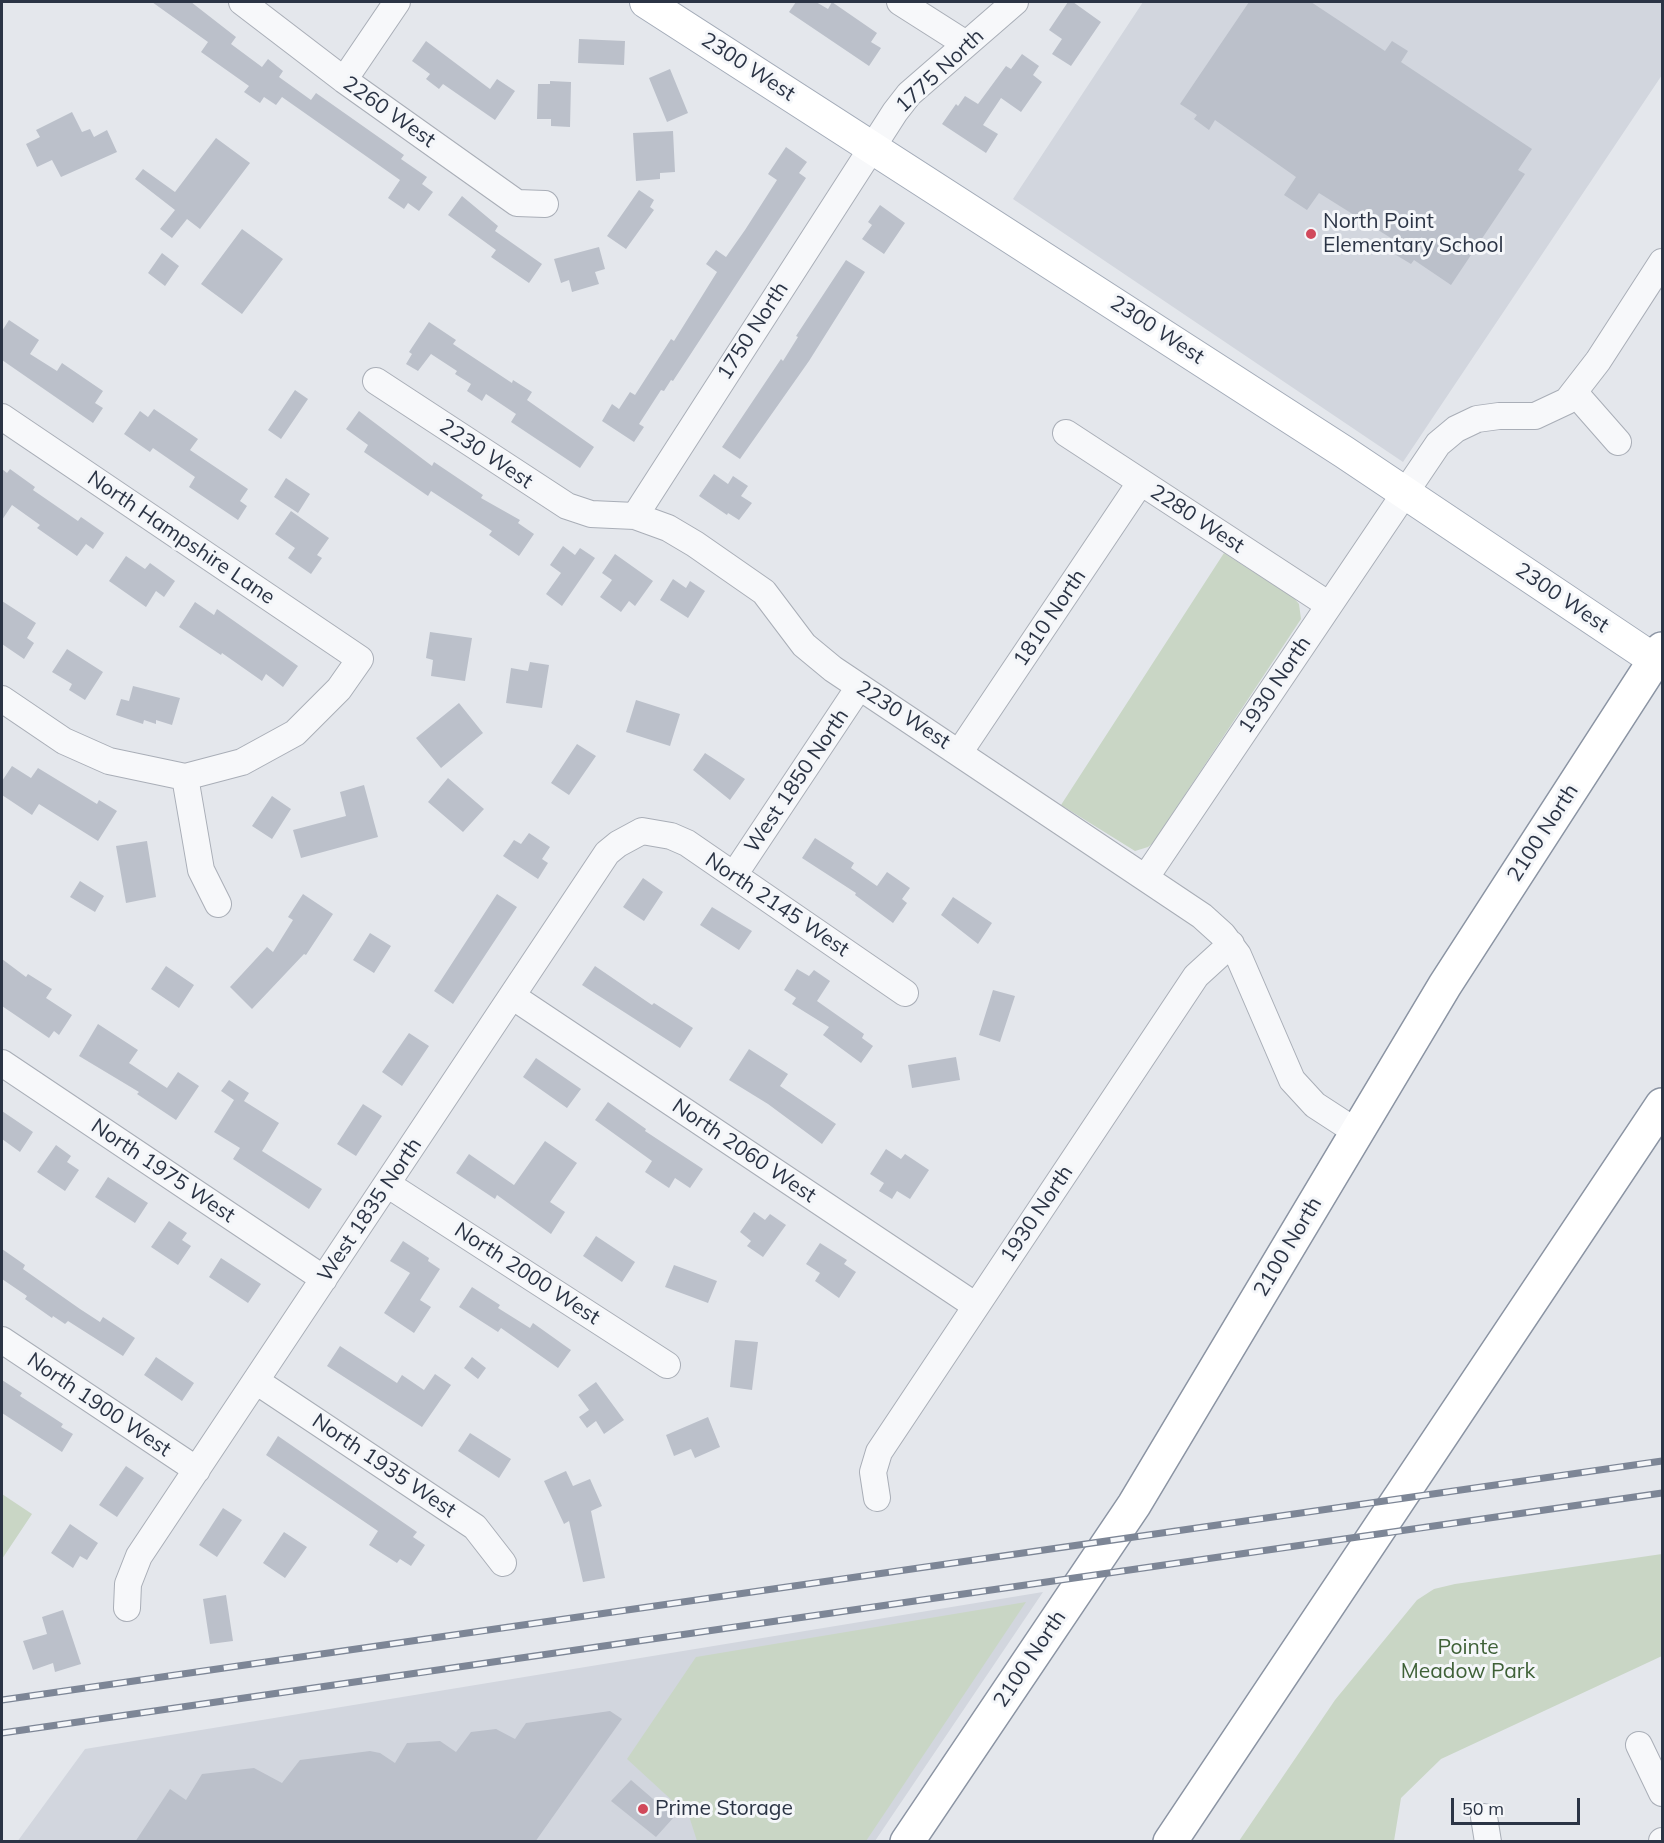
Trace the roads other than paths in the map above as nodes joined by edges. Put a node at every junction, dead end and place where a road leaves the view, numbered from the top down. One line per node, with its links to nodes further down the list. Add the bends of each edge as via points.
1 (242, 2): 7 (street, 2260 West)
2 (397, 2): 7 (street)
3 (646, 2): 8 (main road, 2300 West)
4 (900, 2): 6 (street)
5 (1015, 2): 6 (street, 1775 North)
6 (966, 44): 8 (street, 1775 North, via 909,94)
7 (344, 80): 9 (street, 2260 West, via 518,203)
8 (872, 146): 17 (main road, 2300 West); 18 (street, 1750 North)
9 (545, 204)
10 (1662, 262): 12 (street)
11 (376, 381): 18 (street, 2230 West, via 567,506 591,514)
12 (1575, 393): 15 (street); 17 (street, 1930 North, via 1546,413 1488,417 1456,429 1438,444)
13 (2, 417): 24 (street, North Hampshire Lane, via 360,659 339,690 295,733 242,762)
14 (1066, 433): 16 (street, 2280 West)
15 (1618, 442)
16 (1140, 483): 19 (street, 2280 West); 23 (street, 1810 North)
17 (1406, 493): 19 (street, 1930 North); 20 (main road, 2300 West)
18 (635, 516): 21 (street, 2230 West, via 668,528 754,583 811,651)
19 (1329, 605): 27 (street, 1930 North)
20 (1660, 658): 34 (highway, 2100 North, via 1445,985)
21 (859, 687): 23 (street, 2230 West); 26 (street, West 1850 North)
22 (2, 699): 24 (street, via 64,741 109,761)
23 (959, 753): 27 (street, 2230 West)
24 (185, 777): 28 (street, via 201,870)
25 (642, 831): 26 (street, North 2145 West, via 687,843); 31 (street, West 1835 North, via 607,853)
26 (735, 875): 30 (street, North 2145 West)
27 (1146, 878): 29 (street, 2230 West, via 1202,916)
28 (218, 904)
29 (1231, 944): 34 (street, 2230 West, via 1292,1080 1316,1105); 37 (street, 1930 North, via 1196,976)
30 (906, 993)
31 (512, 996): 35 (street, West 1835 North); 37 (street, North 2060 West)
32 (2, 1063): 36 (street, North 1975 West)
33 (1662, 1105): 49 (highway)
34 (1358, 1133): 48 (highway, 2100 North, via 1134,1505)
35 (387, 1184): 36 (street, West 1835 North); 39 (street, North 2000 West)
36 (324, 1279): 40 (street, West 1835 North)
37 (976, 1306): 42 (street, 1930 North, via 879,1452 873,1472)
38 (2, 1340): 41 (street, North 1900 West)
39 (667, 1365)
40 (256, 1381): 41 (street, West 1835 North); 43 (street, North 1935 West, via 475,1527)
41 (197, 1470): 44 (street, West 1835 North, via 133,1567)
42 (877, 1498)
43 (502, 1563)
44 (127, 1608)
45 (1640, 1745): 46 (street)
46 (1662, 1793)
47 (1484, 1816): 50 (street)
48 (907, 1842)
49 (1170, 1842)
50 (1488, 1842)

